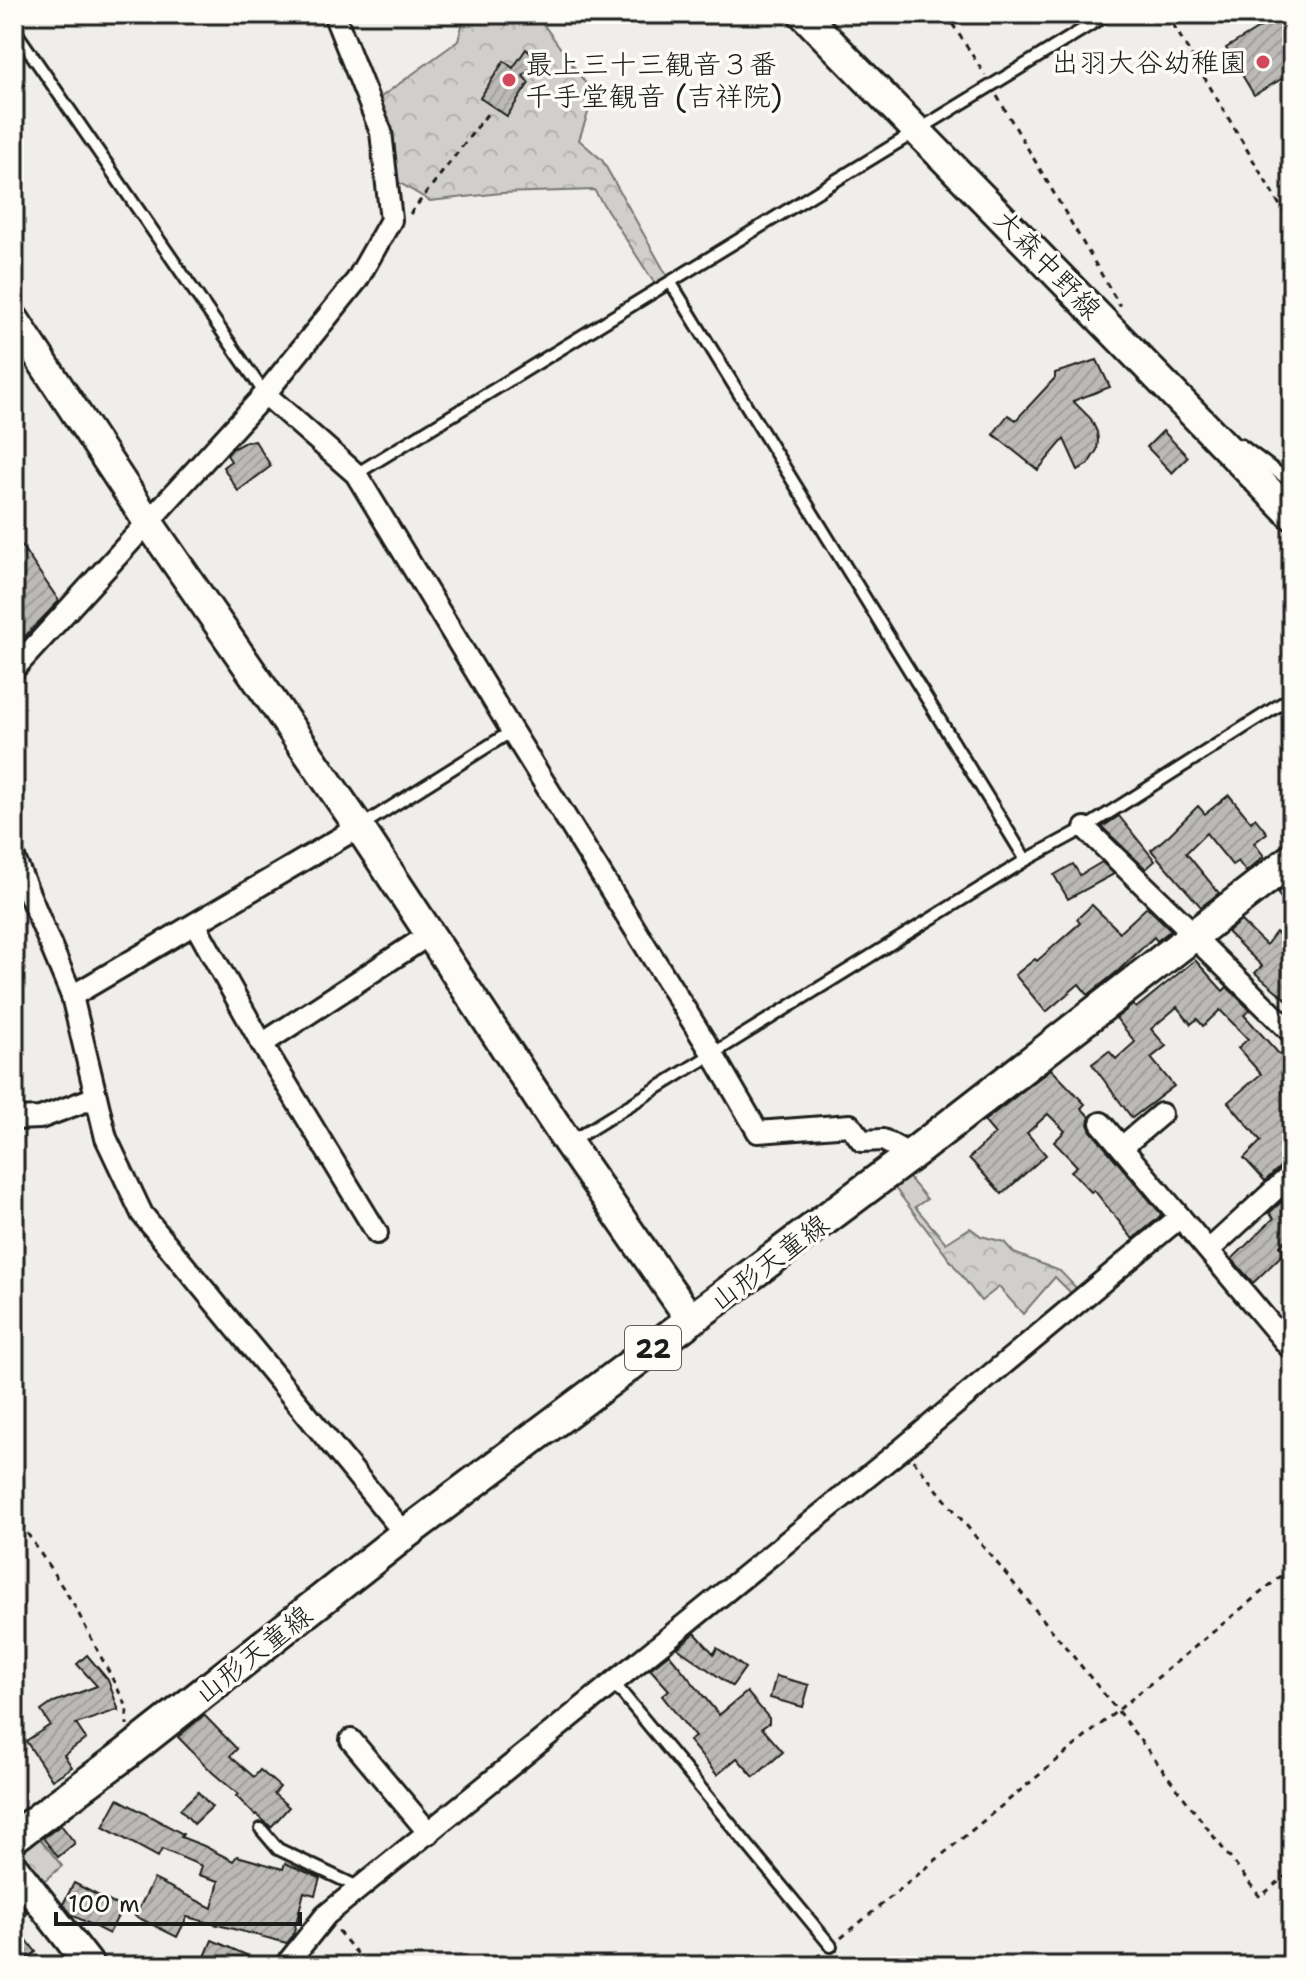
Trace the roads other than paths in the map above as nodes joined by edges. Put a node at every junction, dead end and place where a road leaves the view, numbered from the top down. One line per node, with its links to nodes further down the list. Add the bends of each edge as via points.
1 (803, 14): 5 (street, 大森中野線)
2 (1108, 14): 5 (lane)
3 (338, 16): 8 (street, via 381,132 391,220 357,280)
4 (14, 29): 8 (lane)
5 (917, 131): 6 (lane); 9 (street, 大森中野線)
6 (671, 283): 10 (lane); 21 (lane)
7 (14, 319): 13 (street)
8 (265, 394): 10 (street); 13 (street)
9 (1182, 401): 11 (lane); 12 (street, 大森中野線)
10 (356, 474): 16 (street)
11 (1292, 483)
12 (1292, 515)
13 (148, 522): 14 (street); 17 (street)
14 (14, 669)
15 (1292, 697): 18 (lane)
16 (512, 731): 17 (lane); 28 (street)
17 (359, 827): 22 (street); 23 (street)
18 (1085, 828): 21 (lane); 24 (street)
19 (14, 858): 25 (street)
20 (1292, 859): 24 (main road, 山形天童線 / 22)
21 (1026, 860): 28 (lane)
22 (195, 924): 25 (street); 27 (street)
23 (430, 934): 27 (street); 33 (street)
24 (1194, 935): 26 (street); 35 (main road, 山形天童線 / 22)
25 (72, 996): 29 (street)
26 (1292, 1033)
27 (262, 1044): 38 (street)
28 (712, 1053): 33 (lane); 35 (street, via 758,1132 850,1125 862,1141 883,1140)
29 (96, 1097): 31 (street, via 40,1118); 42 (street, via 106,1138 142,1214)
30 (1161, 1114): 34 (street)
31 (14, 1119)
32 (1101, 1123): 34 (street)
33 (568, 1143): 40 (street)
34 (1122, 1147): 37 (street)
35 (911, 1155): 40 (main road, 山形天童線 / 22)
36 (1292, 1174): 39 (street)
37 (1180, 1217): 39 (street); 43 (street)
38 (377, 1233)
39 (1209, 1250): 41 (street)
40 (691, 1320): 42 (main road, 山形天童線 / 22)
41 (1292, 1350)
42 (405, 1534): 47 (main road, 山形天童線 / 22)
43 (613, 1682): 46 (street); 50 (lane)
44 (351, 1740): 46 (street)
45 (261, 1829): 49 (lane, via 278,1849)
46 (429, 1833): 49 (street)
47 (14, 1837)
48 (14, 1868): 51 (street)
49 (360, 1888): 52 (street, via 326,1915)
50 (831, 1946)
51 (90, 1966)
52 (285, 1966)

